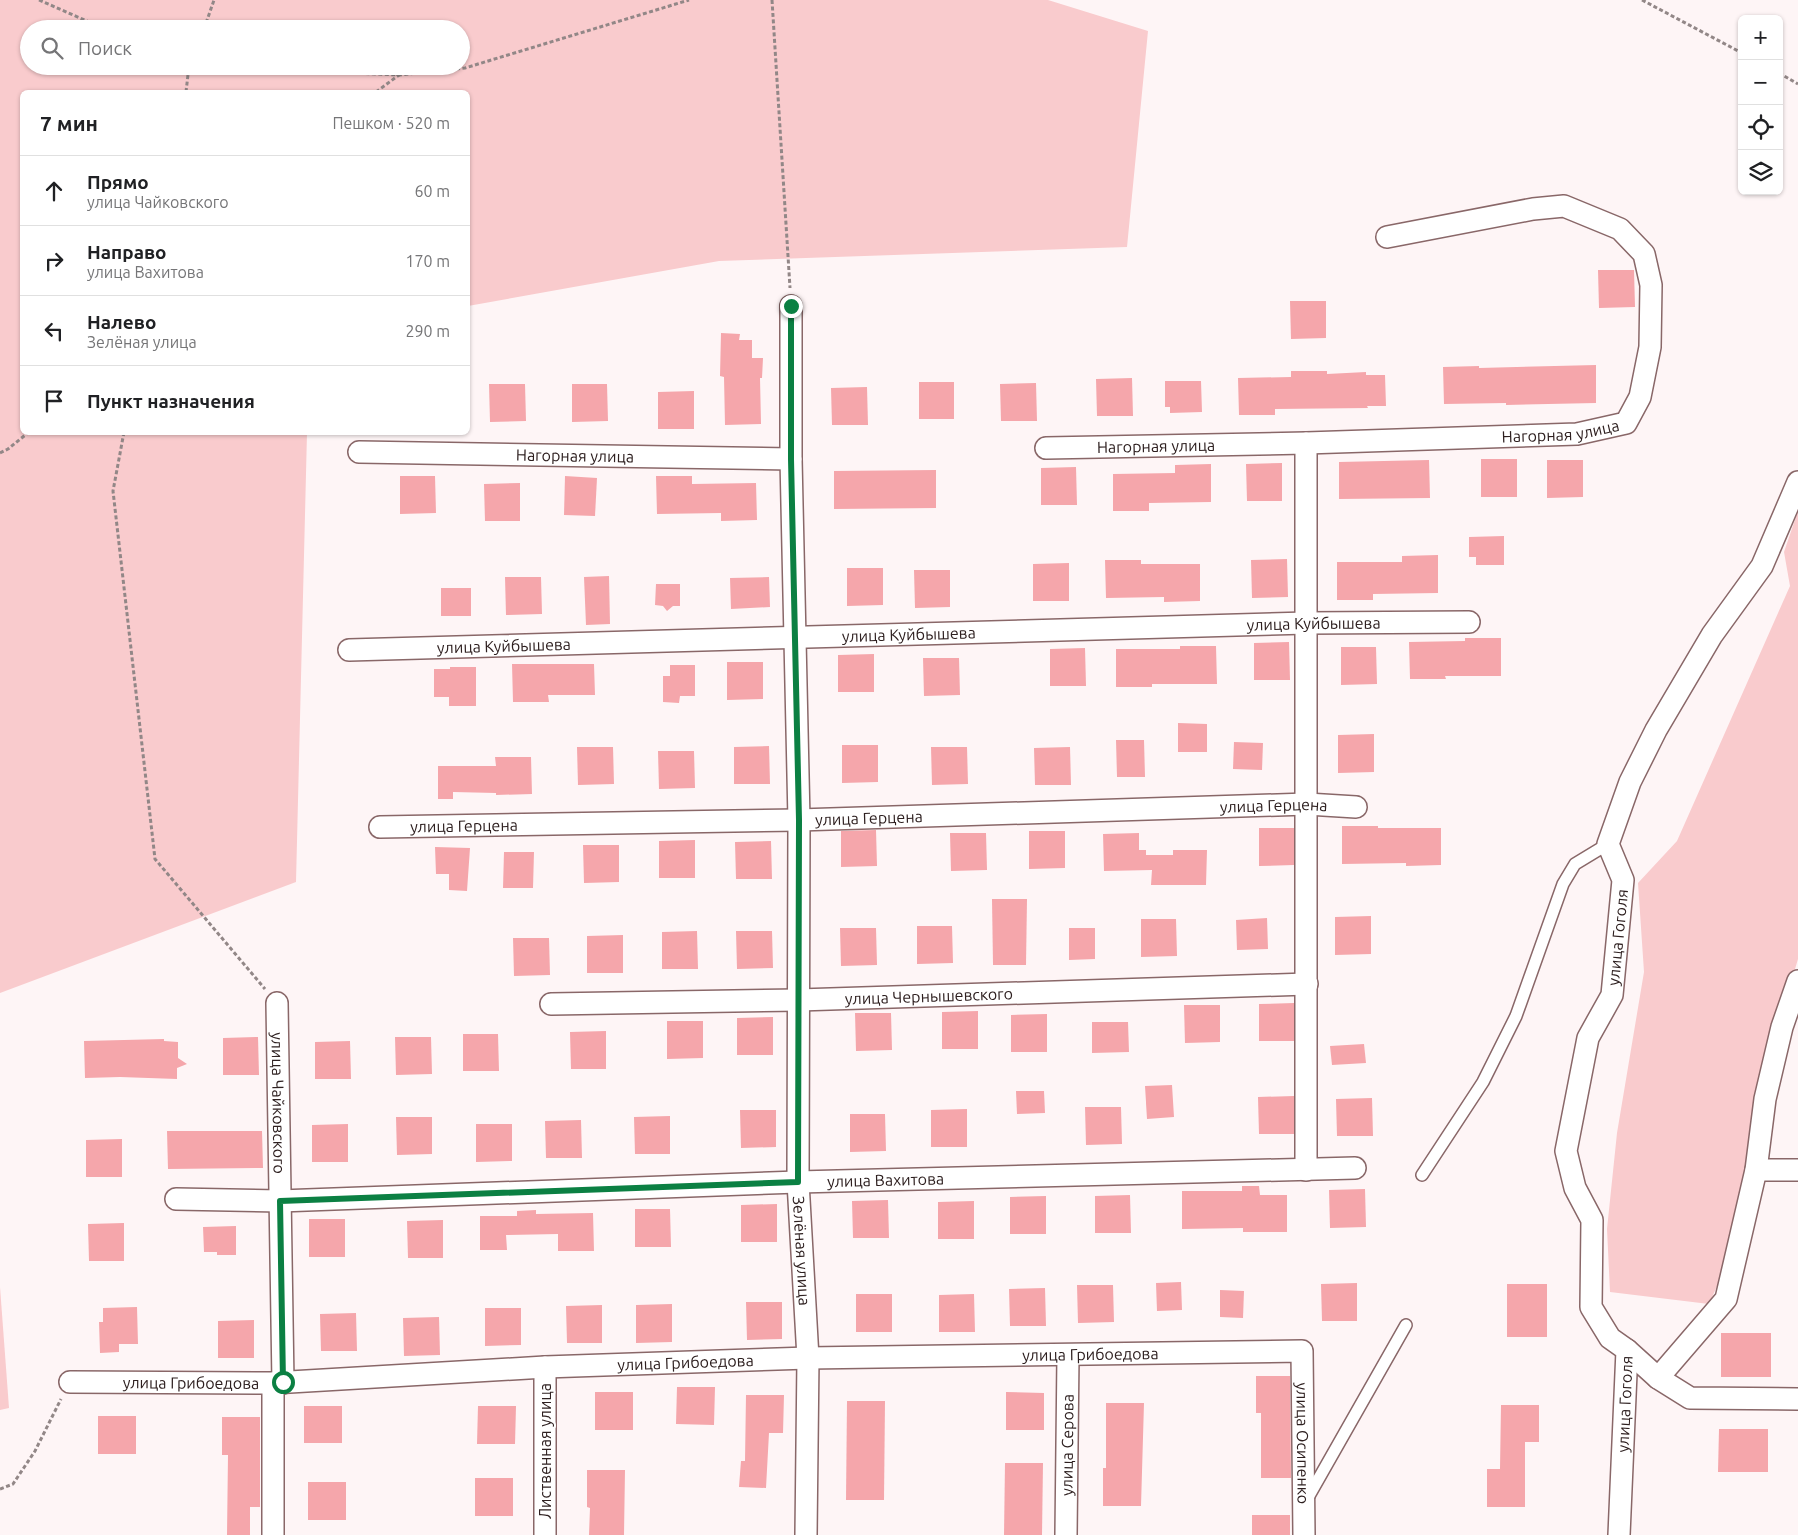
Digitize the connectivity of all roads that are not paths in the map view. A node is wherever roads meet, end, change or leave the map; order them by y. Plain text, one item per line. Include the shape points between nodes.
1 (1387, 237) dead end
2 (791, 306) road end
3 (1306, 444) junction
4 (1046, 448) dead end
5 (359, 452) dead end
6 (791, 459) junction
7 (1798, 482) edge
8 (1469, 622) dead end
9 (1306, 623) junction
10 (795, 637) junction
11 (349, 650) dead end
12 (1307, 804) junction
13 (1356, 808) dead end
14 (799, 820) junction
15 (380, 827) dead end
16 (1608, 844) junction
17 (1798, 981) edge
18 (1306, 984) junction
19 (799, 1000) junction
20 (277, 1003) road end
21 (551, 1004) dead end
22 (1355, 1168) dead end
23 (1306, 1170) junction
24 (1756, 1170) junction
25 (1798, 1170) edge
26 (1422, 1175) dead end
27 (798, 1182) junction
28 (176, 1199) dead end
29 (280, 1201) junction
30 (1406, 1324) dead end
31 (1627, 1350) junction
32 (1302, 1352) joint
33 (1068, 1355) junction
34 (808, 1358) junction
35 (545, 1367) junction
36 (1658, 1378) junction
37 (70, 1382) road end
38 (278, 1383) junction
39 (1798, 1399) edge
40 (1304, 1505) junction
41 (272, 1535) edge
42 (545, 1535) edge
43 (806, 1535) edge
44 (1066, 1535) edge
45 (1304, 1535) edge
46 (1619, 1535) edge

1 - 3 street, Нагорная улица via 1564,206 1620,229 1644,254 1651,285 1650,346 1640,397 1626,423 1577,434
2 - 6 street, Зелёная улица
3 - 4 street, Нагорная улица
3 - 9 street
5 - 6 street, Нагорная улица
6 - 10 street, Зелёная улица
7 - 16 street via 1762,566 1712,635 1656,730 1630,782
8 - 9 street, улица Куйбышева
9 - 10 street, улица Куйбышева
9 - 12 street
10 - 11 street, улица Куйбышева
10 - 14 street, Зелёная улица
12 - 13 street, улица Герцена
12 - 14 street, улица Герцена
12 - 18 street
14 - 15 street, улица Герцена
14 - 19 street, Зелёная улица
16 - 26 lane via 1575,864 1563,884 1516,1016 1484,1082
16 - 31 street, улица Гоголя via 1623,880 1612,995 1588,1038 1566,1151 1575,1188 1592,1220 1591,1307 1610,1338
17 - 24 street via 1782,1028 1765,1099
18 - 19 street, улица Чернышевского
18 - 23 street
19 - 21 street, улица Чернышевского
19 - 27 street, Зелёная улица
20 - 29 street, улица Чайковского
22 - 23 street, улица Вахитова
23 - 27 street, улица Вахитова
24 - 25 street
24 - 36 street via 1726,1299
27 - 29 street, улица Вахитова
27 - 34 street, Зелёная улица
28 - 29 street, улица Вахитова
29 - 38 street, улица Чайковского
30 - 40 lane
31 - 36 street
31 - 46 street, улица Гоголя
32 - 33 street, улица Грибоедова
32 - 40 street, улица Осипенко
33 - 34 street, улица Грибоедова
33 - 44 street, улица Серова
34 - 35 street, улица Грибоедова
34 - 43 street, Зелёная улица
35 - 38 street, улица Грибоедова
35 - 42 street, Лиственная улица
36 - 39 street via 1690,1398
37 - 38 street, улица Грибоедова
38 - 41 street, улица Чайковского
40 - 45 street, улица Осипенко

